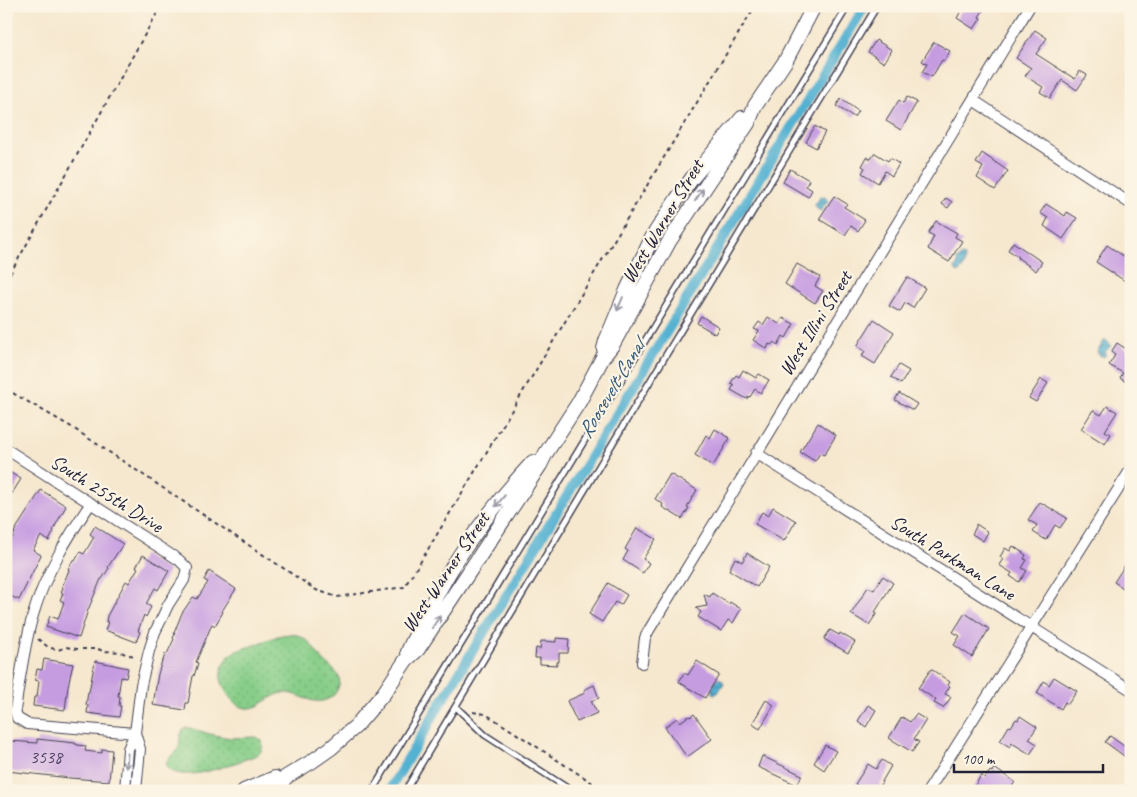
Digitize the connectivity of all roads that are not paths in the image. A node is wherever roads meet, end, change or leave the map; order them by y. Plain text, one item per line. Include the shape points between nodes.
1 (814, 6) edge
2 (848, 6) edge
3 (877, 6) edge
4 (1030, 6) edge
5 (973, 100) junction
6 (1131, 204) edge
7 (6, 449) edge
8 (756, 453) junction
9 (1131, 469) edge
10 (91, 503) junction
11 (1031, 627) junction
12 (642, 663) dead end
13 (1131, 690) edge
14 (456, 708) junction
15 (135, 732) junction
16 (286, 777) junction
17 (125, 791) edge
18 (136, 791) edge
19 (244, 791) edge
20 (267, 791) edge
21 (372, 791) edge
22 (405, 791) edge
23 (572, 791) edge
24 (928, 791) edge

1 - 16 street, West Warner Street via 748,123 674,233 579,402 546,453 517,480 463,550 418,631 406,660 384,693 356,726 331,748
2 - 21 lane
3 - 14 lane
4 - 5 street, West Illini Street
5 - 6 street
5 - 8 street, West Illini Street
7 - 10 street, South 255th Drive
8 - 11 street, South Parkman Lane
8 - 12 street, West Illini Street via 649,630
9 - 11 street
10 - 15 street, South 255th Drive via 187,568 184,580 155,632 141,685
10 - 15 street via 67,539 33,614 15,710 17,718 27,724
11 - 13 street, South Parkman Lane
11 - 24 street
14 - 22 lane
14 - 23 lane via 485,734
15 -> 17 street via 128,749
15 - 18 street via 140,749
16 - 19 street, West Warner Street via 276,777
16 - 20 street, West Warner Street via 280,785

